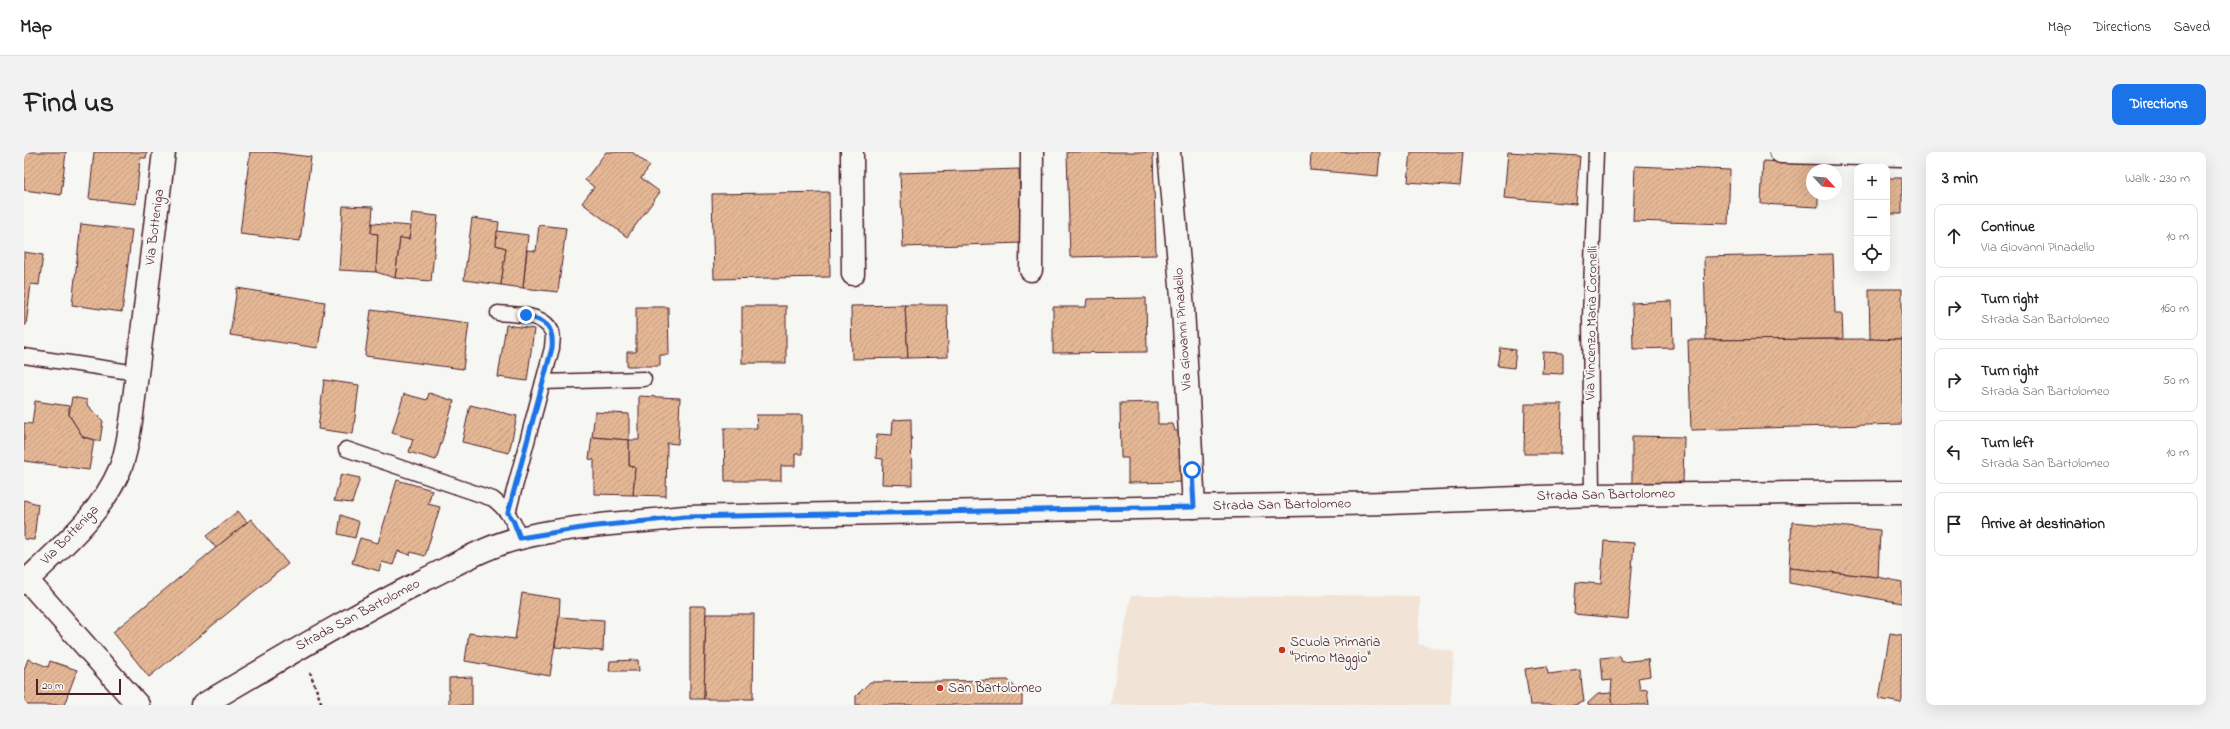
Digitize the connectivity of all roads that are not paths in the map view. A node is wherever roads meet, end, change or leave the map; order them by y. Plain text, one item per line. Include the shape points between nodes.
1 (164, 152) edge
2 (852, 152) edge
3 (1032, 152) edge
4 (1169, 152) edge
5 (1596, 152) edge
6 (1781, 152) edge
7 (1902, 155) edge
8 (1031, 270) dead end
9 (853, 274) dead end
10 (498, 313) dead end
11 (24, 356) edge
12 (137, 372) junction
13 (644, 379) dead end
14 (543, 382) junction
15 (346, 449) dead end
16 (1902, 492) edge
17 (1592, 495) junction
18 (1194, 507) junction
19 (508, 513) junction
20 (520, 538) junction
21 (26, 581) edge
22 (138, 705) edge
23 (203, 705) edge

1 - 12 street, Via Botteniga
2 - 9 street
3 - 8 street
4 - 18 street, Via Giovanni Pinadello via 1183,308
5 - 17 lane, Via Vincenzo Maria Coronelli via 1590,318
6 - 7 street
10 - 14 lane via 526,315 548,325 553,334 552,348
11 - 12 lane
12 - 21 street, Via Botteniga via 126,449 110,491 94,514
13 - 14 lane
14 - 19 lane
15 - 19 lane via 480,494 492,499
16 - 17 street, Strada San Bartolomeo
17 - 18 street, Strada San Bartolomeo
18 - 20 street, Strada San Bartolomeo via 685,517 588,527
19 - 20 lane
20 - 23 street, Strada San Bartolomeo via 491,547 400,592 306,642
21 - 22 street, Via Botteniga

